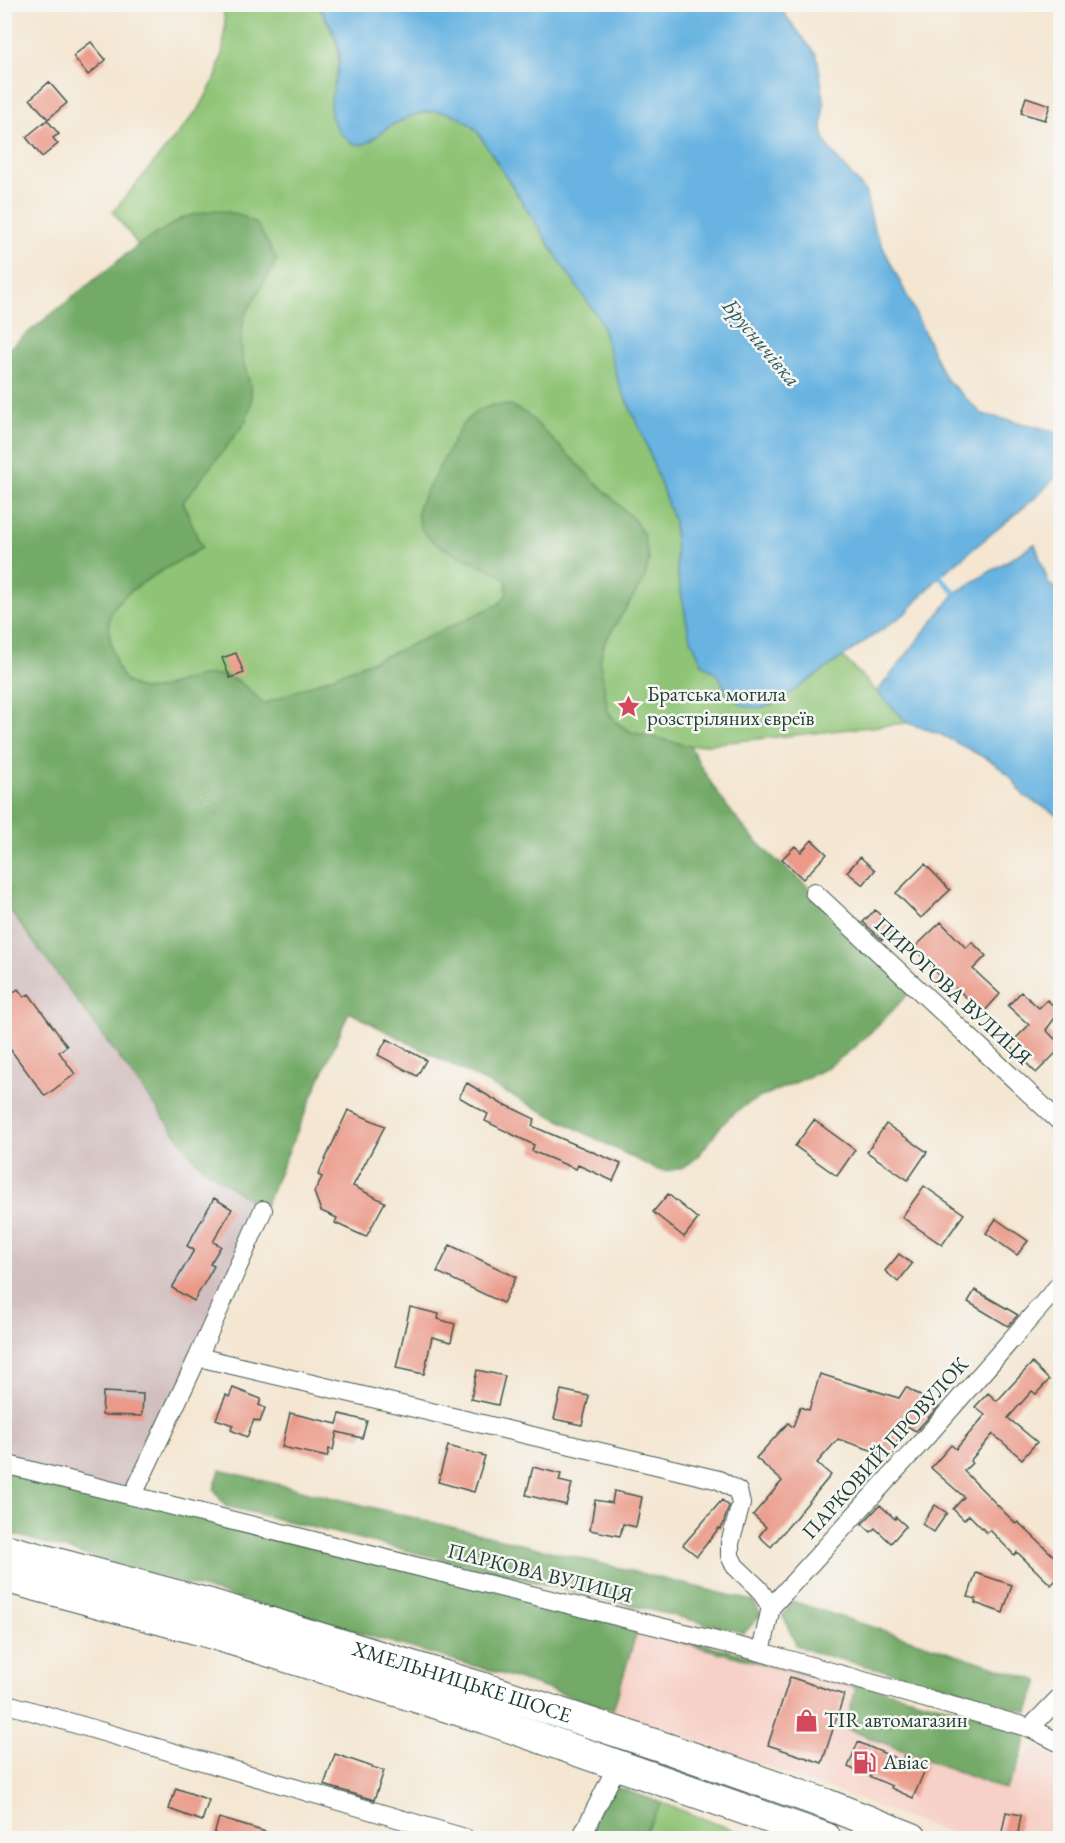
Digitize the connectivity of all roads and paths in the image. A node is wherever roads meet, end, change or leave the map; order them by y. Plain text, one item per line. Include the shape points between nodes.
1 (814, 892) dead end
2 (1060, 1122) edge
3 (263, 1210) dead end
4 (1060, 1284) edge
5 (198, 1357) junction
6 (4, 1464) edge
7 (133, 1495) junction
8 (4, 1549) edge
9 (4, 1577) edge
10 (771, 1608) junction
11 (761, 1652) junction
12 (1060, 1697) edge
13 (4, 1703) edge
14 (1030, 1728) junction
15 (1060, 1743) edge
16 (618, 1764) junction
17 (465, 1839) edge
18 (581, 1839) edge
19 (826, 1839) edge
20 (912, 1839) edge

1 - 2 street, ПИРОГОВА ВУЛИЦЯ
3 - 5 street
4 - 10 street, ПАРКОВИЙ ПРОВУЛОК
5 - 7 street
5 - 10 street via 719,1480 738,1491 741,1504 730,1556
6 - 7 street, ПАРКОВА ВУЛИЦЯ
7 - 11 street, ПАРКОВА ВУЛИЦЯ
8 - 20 highway, ХМЕЛЬНИЦЬКЕ ШОСЕ via 210,1604 483,1687 826,1804
9 - 16 highway, ХМЕЛЬНИЦЬКЕ ШОСЕ via 203,1631
10 - 11 street, ПАРКОВИЙ ПРОВУЛОК
11 - 14 street, ПАРКОВА ВУЛИЦЯ
12 - 14 street
13 - 17 street
14 - 15 street, ПАРКОВА ВУЛИЦЯ
16 - 18 street
16 - 19 highway, ХМЕЛЬНИЦЬКЕ ШОСЕ

